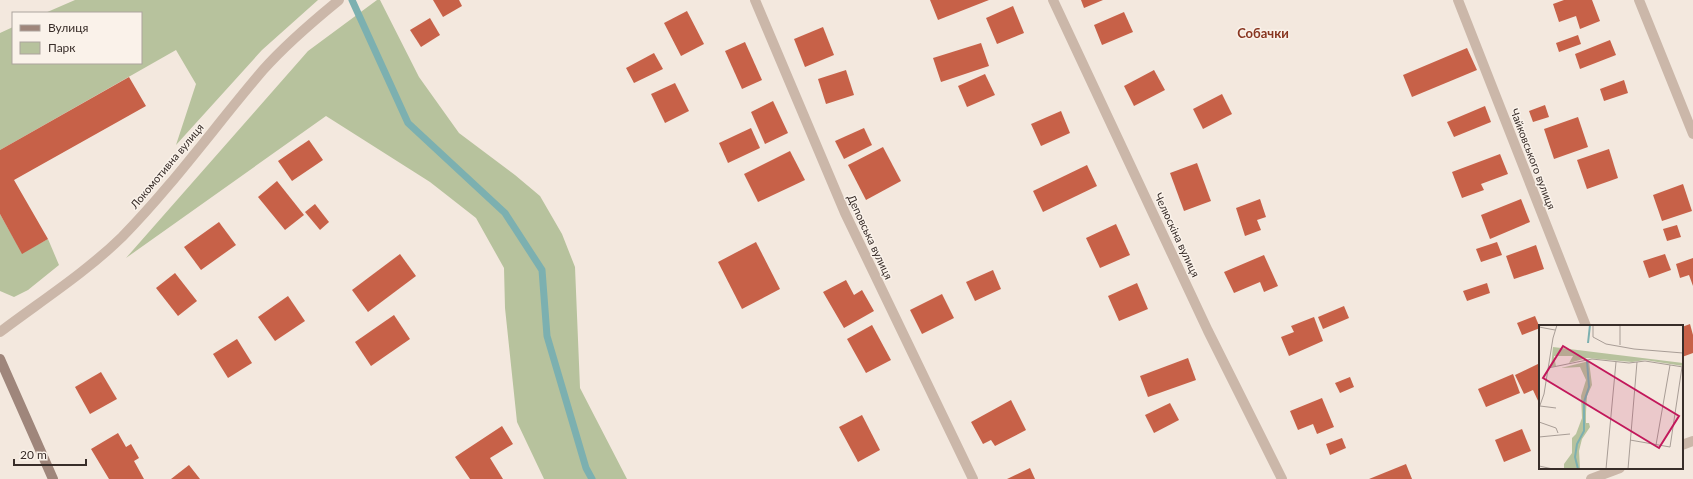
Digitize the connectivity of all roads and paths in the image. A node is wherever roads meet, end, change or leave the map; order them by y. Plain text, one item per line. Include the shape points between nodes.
1 (339, 0) edge
2 (755, 0) edge
3 (1053, 0) edge
4 (1458, 0) edge
5 (1639, 0) edge
6 (1693, 134) edge
7 (1586, 325) edge
8 (0, 332) edge
9 (0, 360) edge
10 (1693, 441) edge
11 (1683, 445) edge
12 (1617, 469) edge
13 (53, 479) edge
14 (973, 479) edge
15 (1282, 479) edge
16 (1591, 479) edge

1 - 8 street, Локомотивна вулиця via 305,28 268,65 122,237 82,271
2 - 14 street, Деповська вулиця via 845,213
3 - 15 street, Челюскіна вулиця via 1208,331
4 - 7 street, Чайковського вулиця
5 - 6 street
9 - 13 street
10 - 11 street
12 - 16 street

